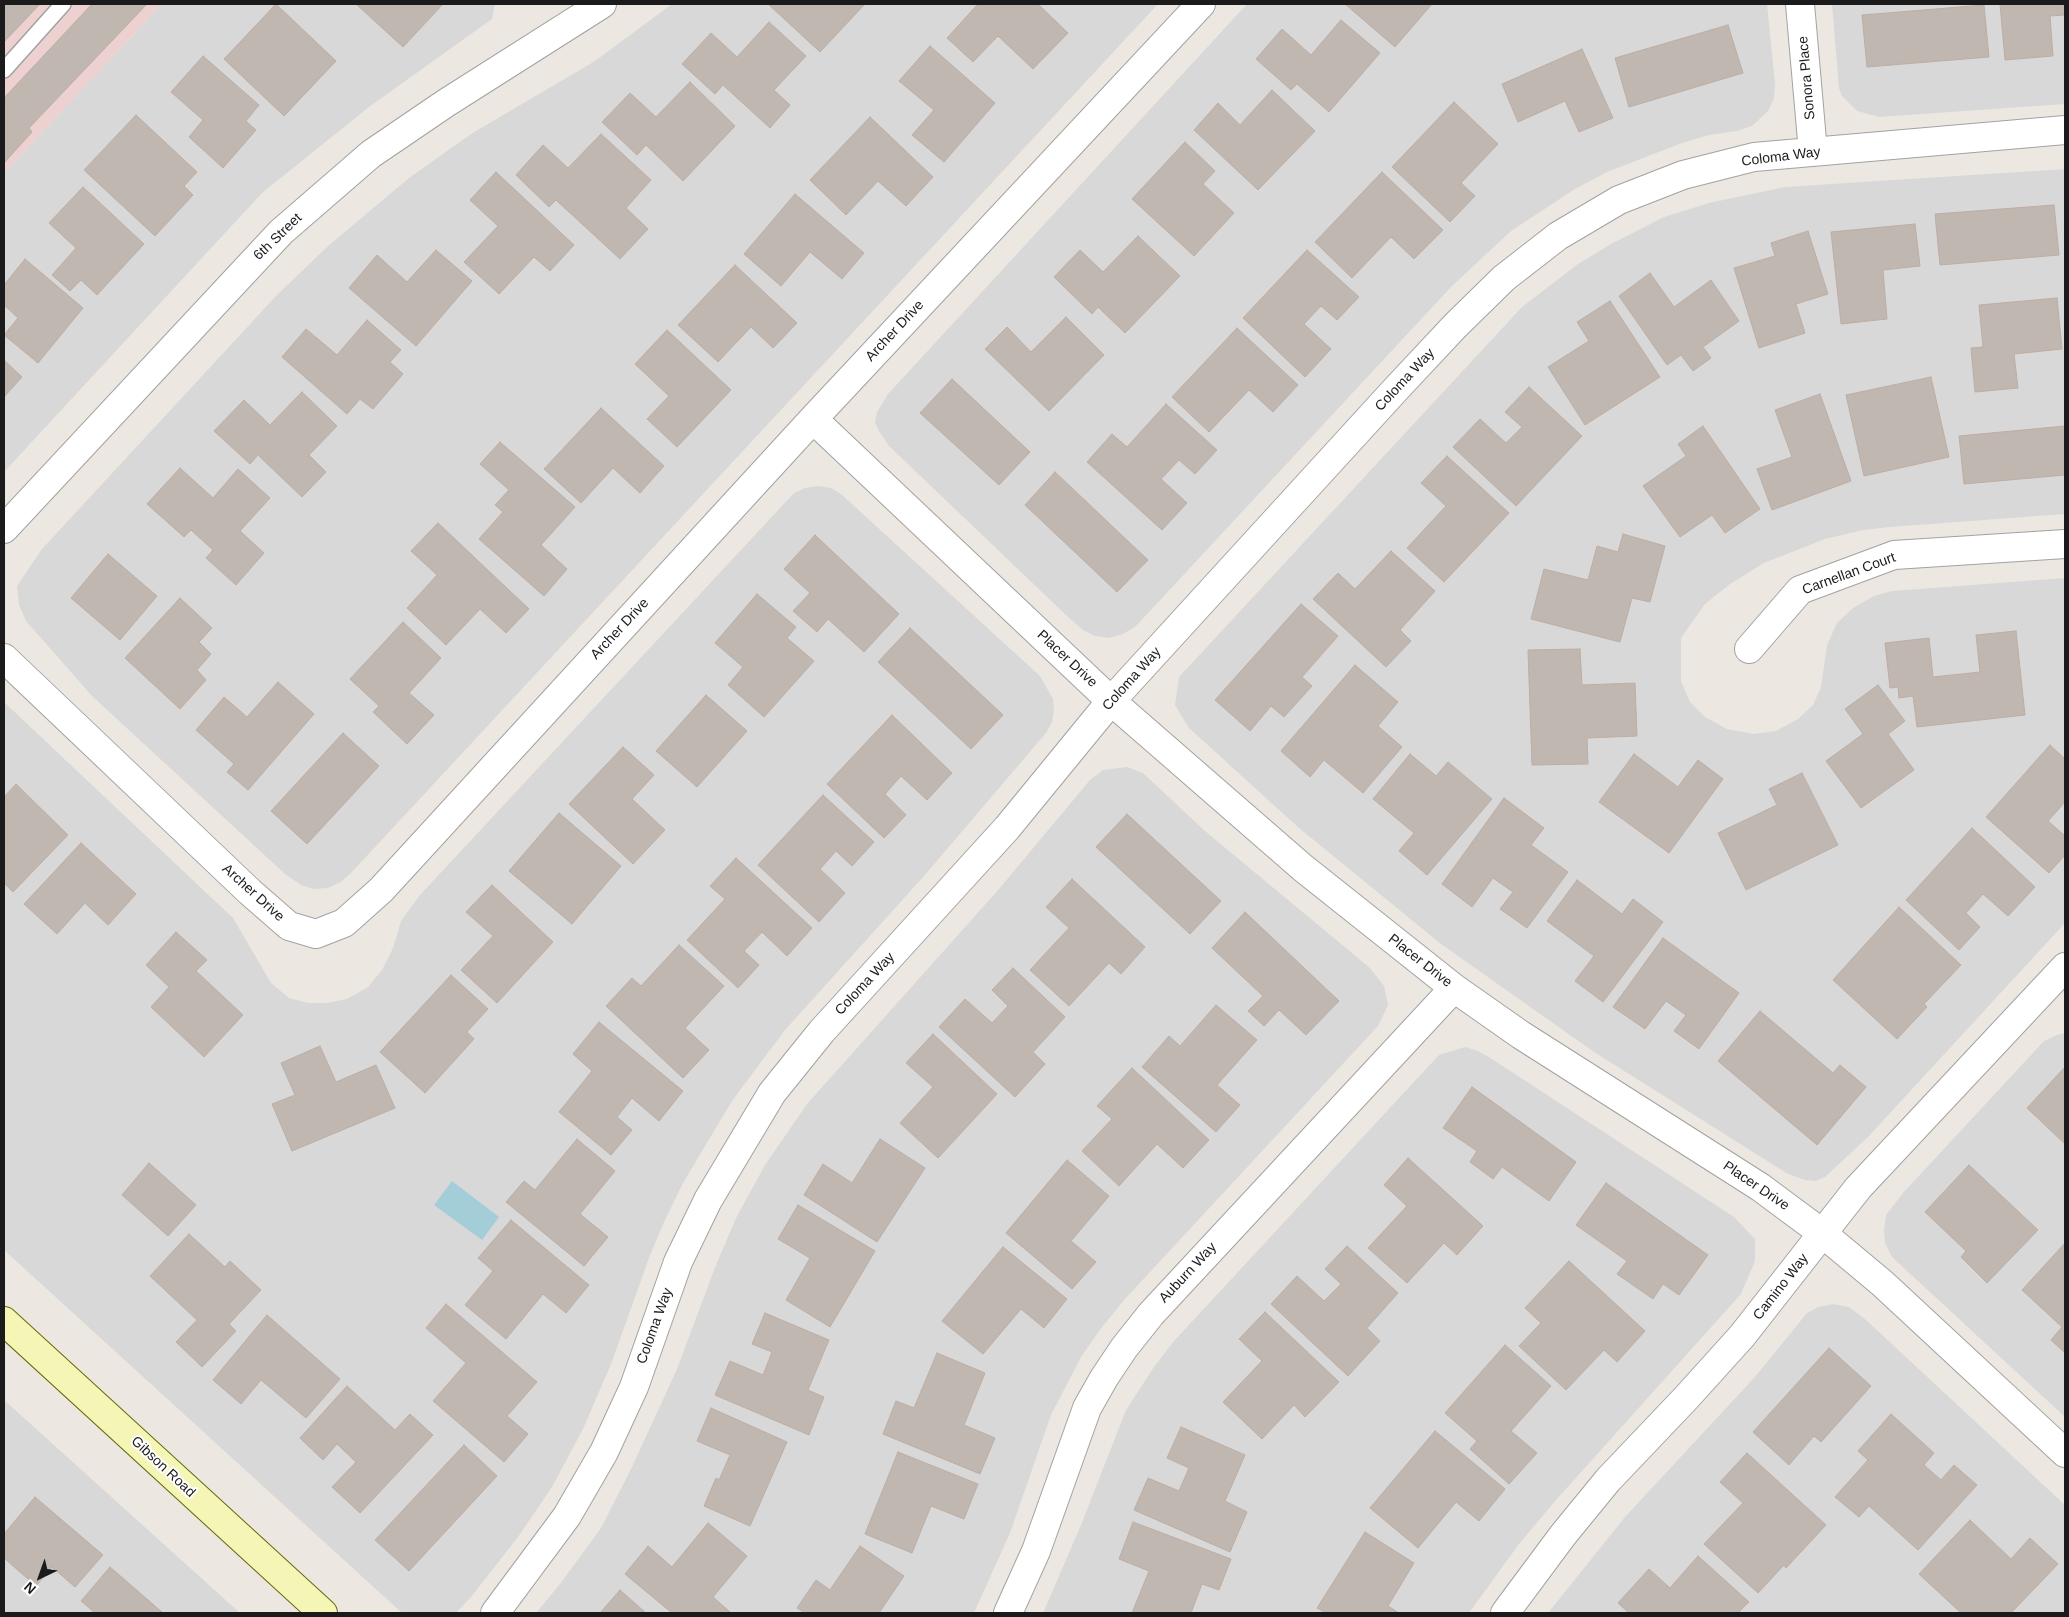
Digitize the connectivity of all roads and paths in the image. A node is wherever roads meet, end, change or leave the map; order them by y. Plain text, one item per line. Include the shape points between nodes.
1 (63, 4) edge
2 (1201, 4) edge
3 (1800, 4) edge
4 (591, 7) edge
5 (4, 70) edge
6 (2065, 130) edge
7 (1813, 152) junction
8 (813, 419) junction
9 (4, 529) edge
10 (2065, 544) edge
11 (1749, 649) dead end
12 (4, 658) edge
13 (1111, 701) junction
14 (2064, 969) edge
15 (1454, 988) junction
16 (1822, 1233) junction
17 (4, 1321) edge
18 (2065, 1454) edge
19 (323, 1613) edge
20 (495, 1613) edge
21 (1008, 1613) edge
22 (1504, 1613) edge

1 - 5 lane
2 - 8 street, Archer Drive
3 - 7 street, Sonora Place
4 - 9 street, 6th Street via 371,154 281,232
6 - 7 street, Coloma Way
7 - 13 street, Coloma Way via 1746,160 1683,175 1620,200 1558,236 1504,278 1396,389
8 - 12 street, Archer Drive via 381,890 344,923 316,934 289,926 250,892
8 - 13 street, Placer Drive
10 - 11 street, Carnellan Court via 1894,555 1800,590
13 - 15 street, Placer Drive via 1304,868
13 - 20 street, Coloma Way via 1007,828 822,1031 772,1093 708,1200 678,1262 634,1387 604,1452 567,1516
14 - 16 street, Camino Way via 1858,1188
15 - 16 street, Placer Drive via 1520,1036 1760,1187
15 - 21 street, Auburn Way via 1150,1314 1124,1348 1088,1408 1036,1551
16 - 18 street, Placer Drive via 1882,1283
16 - 22 street, Camino Way via 1742,1336 1608,1480
17 - 19 main road, Gibson Road

